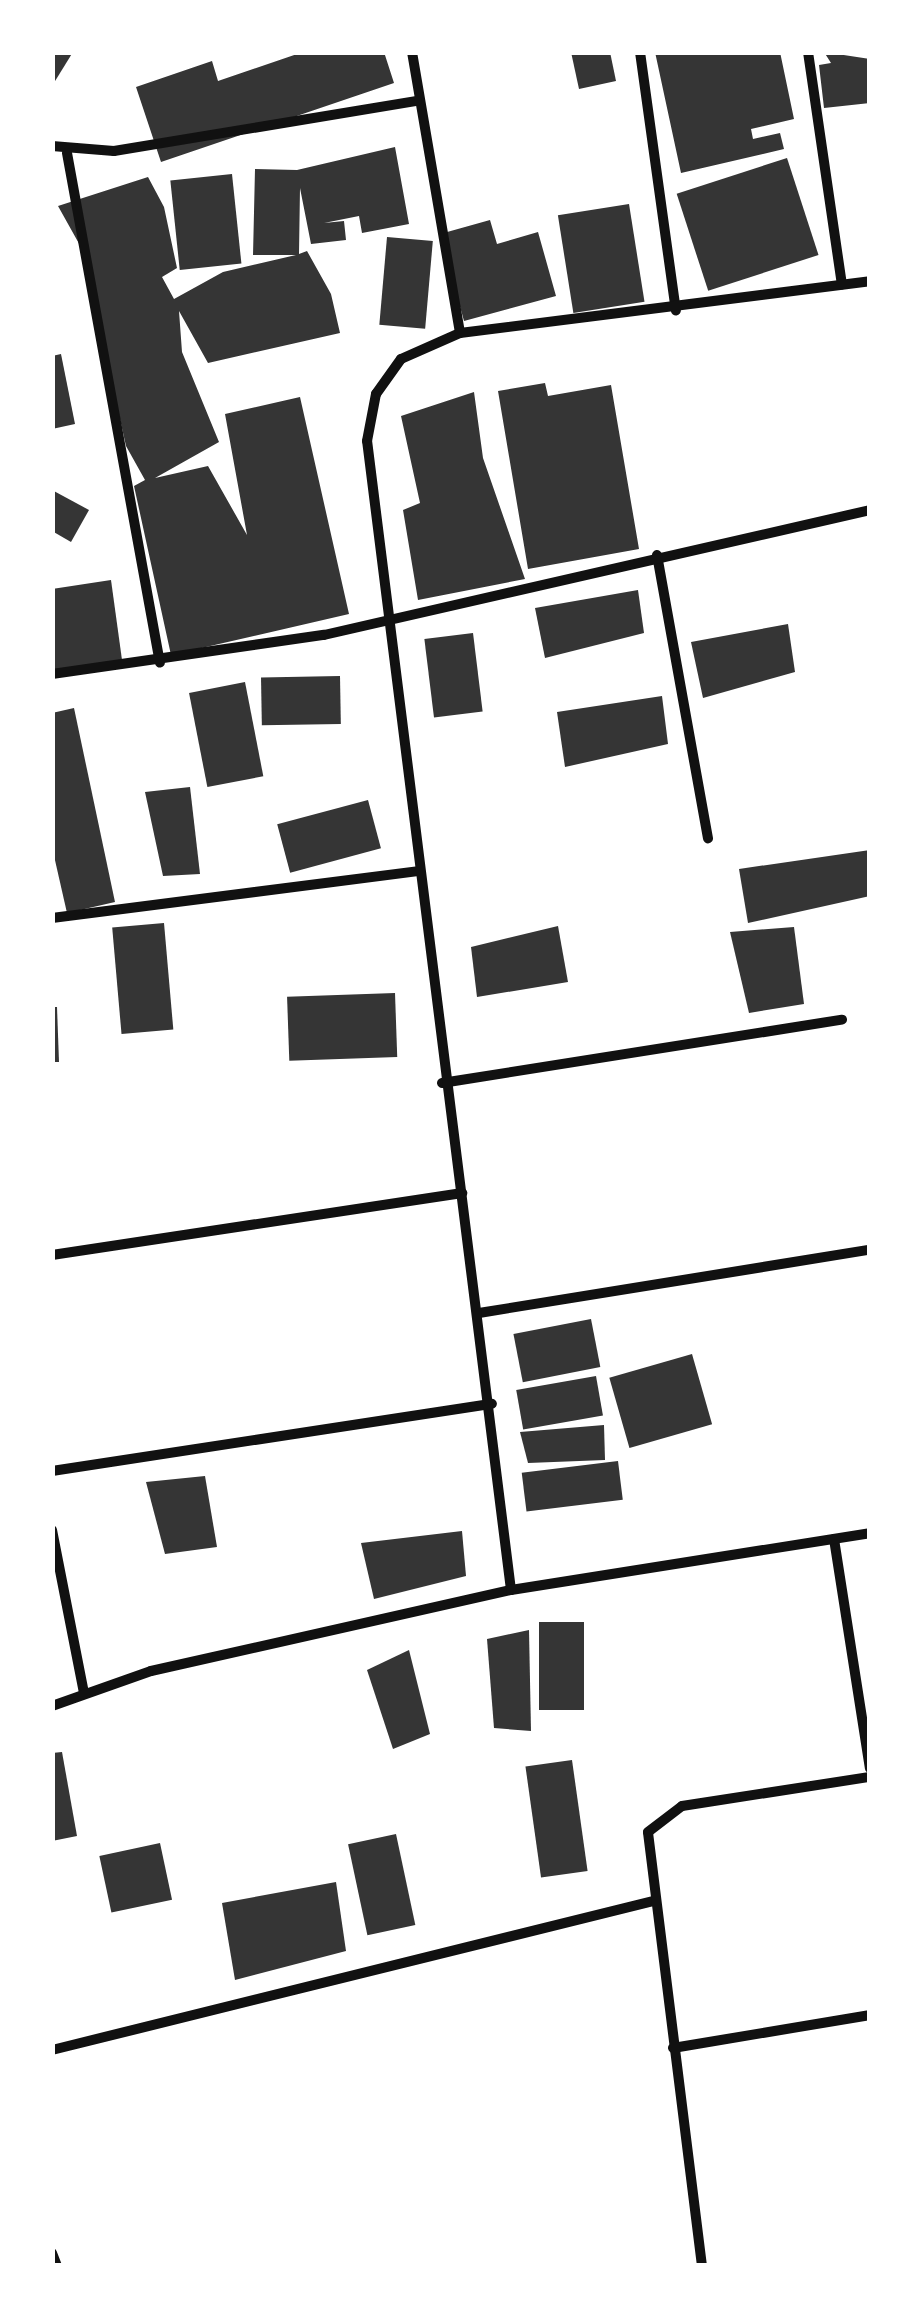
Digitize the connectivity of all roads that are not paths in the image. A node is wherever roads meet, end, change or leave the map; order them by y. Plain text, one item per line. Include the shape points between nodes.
1 (412, 52) edge
2 (640, 52) edge
3 (808, 52) edge
4 (417, 101) junction
5 (52, 146) edge
6 (66, 153) junction
7 (869, 283) edge
8 (842, 285) junction
9 (676, 311) junction
10 (460, 332) junction
11 (870, 510) edge
12 (657, 555) junction
13 (392, 612) junction
14 (160, 663) junction
15 (52, 674) edge
16 (708, 838) dead end
17 (418, 870) junction
18 (52, 918) edge
19 (842, 1020) dead end
20 (442, 1083) junction
21 (462, 1193) junction
22 (870, 1250) edge
23 (52, 1254) edge
24 (479, 1314) junction
25 (492, 1404) junction
26 (52, 1471) edge
27 (52, 1530) edge
28 (870, 1533) edge
29 (834, 1539) junction
30 (511, 1590) junction
31 (84, 1692) junction
32 (52, 1706) edge
33 (870, 1768) edge
34 (870, 1778) edge
35 (654, 1901) junction
36 (870, 2015) edge
37 (673, 2048) junction
38 (52, 2050) edge
39 (52, 2253) edge
40 (57, 2266) edge
41 (702, 2266) edge

1 - 4 street
2 - 9 street
3 - 8 street
4 - 6 street
4 - 10 street
5 - 6 street
6 - 14 street
7 - 8 street
8 - 9 street
9 - 10 street
10 - 13 street via 401,359 376,394 367,440
11 - 12 street
12 - 13 street
12 - 16 street
13 - 14 street via 324,635
13 - 17 street
14 - 15 street
17 - 18 street
17 - 20 street
19 - 20 street
20 - 21 street
21 - 23 street
21 - 24 street
22 - 24 street
24 - 25 street
25 - 26 street
25 - 30 street
27 - 31 street
28 - 29 street
29 - 30 street
29 - 33 street
30 - 31 street
31 - 32 street
34 - 35 street via 660,1814 648,1832
35 - 37 street
35 - 38 street
36 - 37 street
37 - 41 street
39 - 40 street

